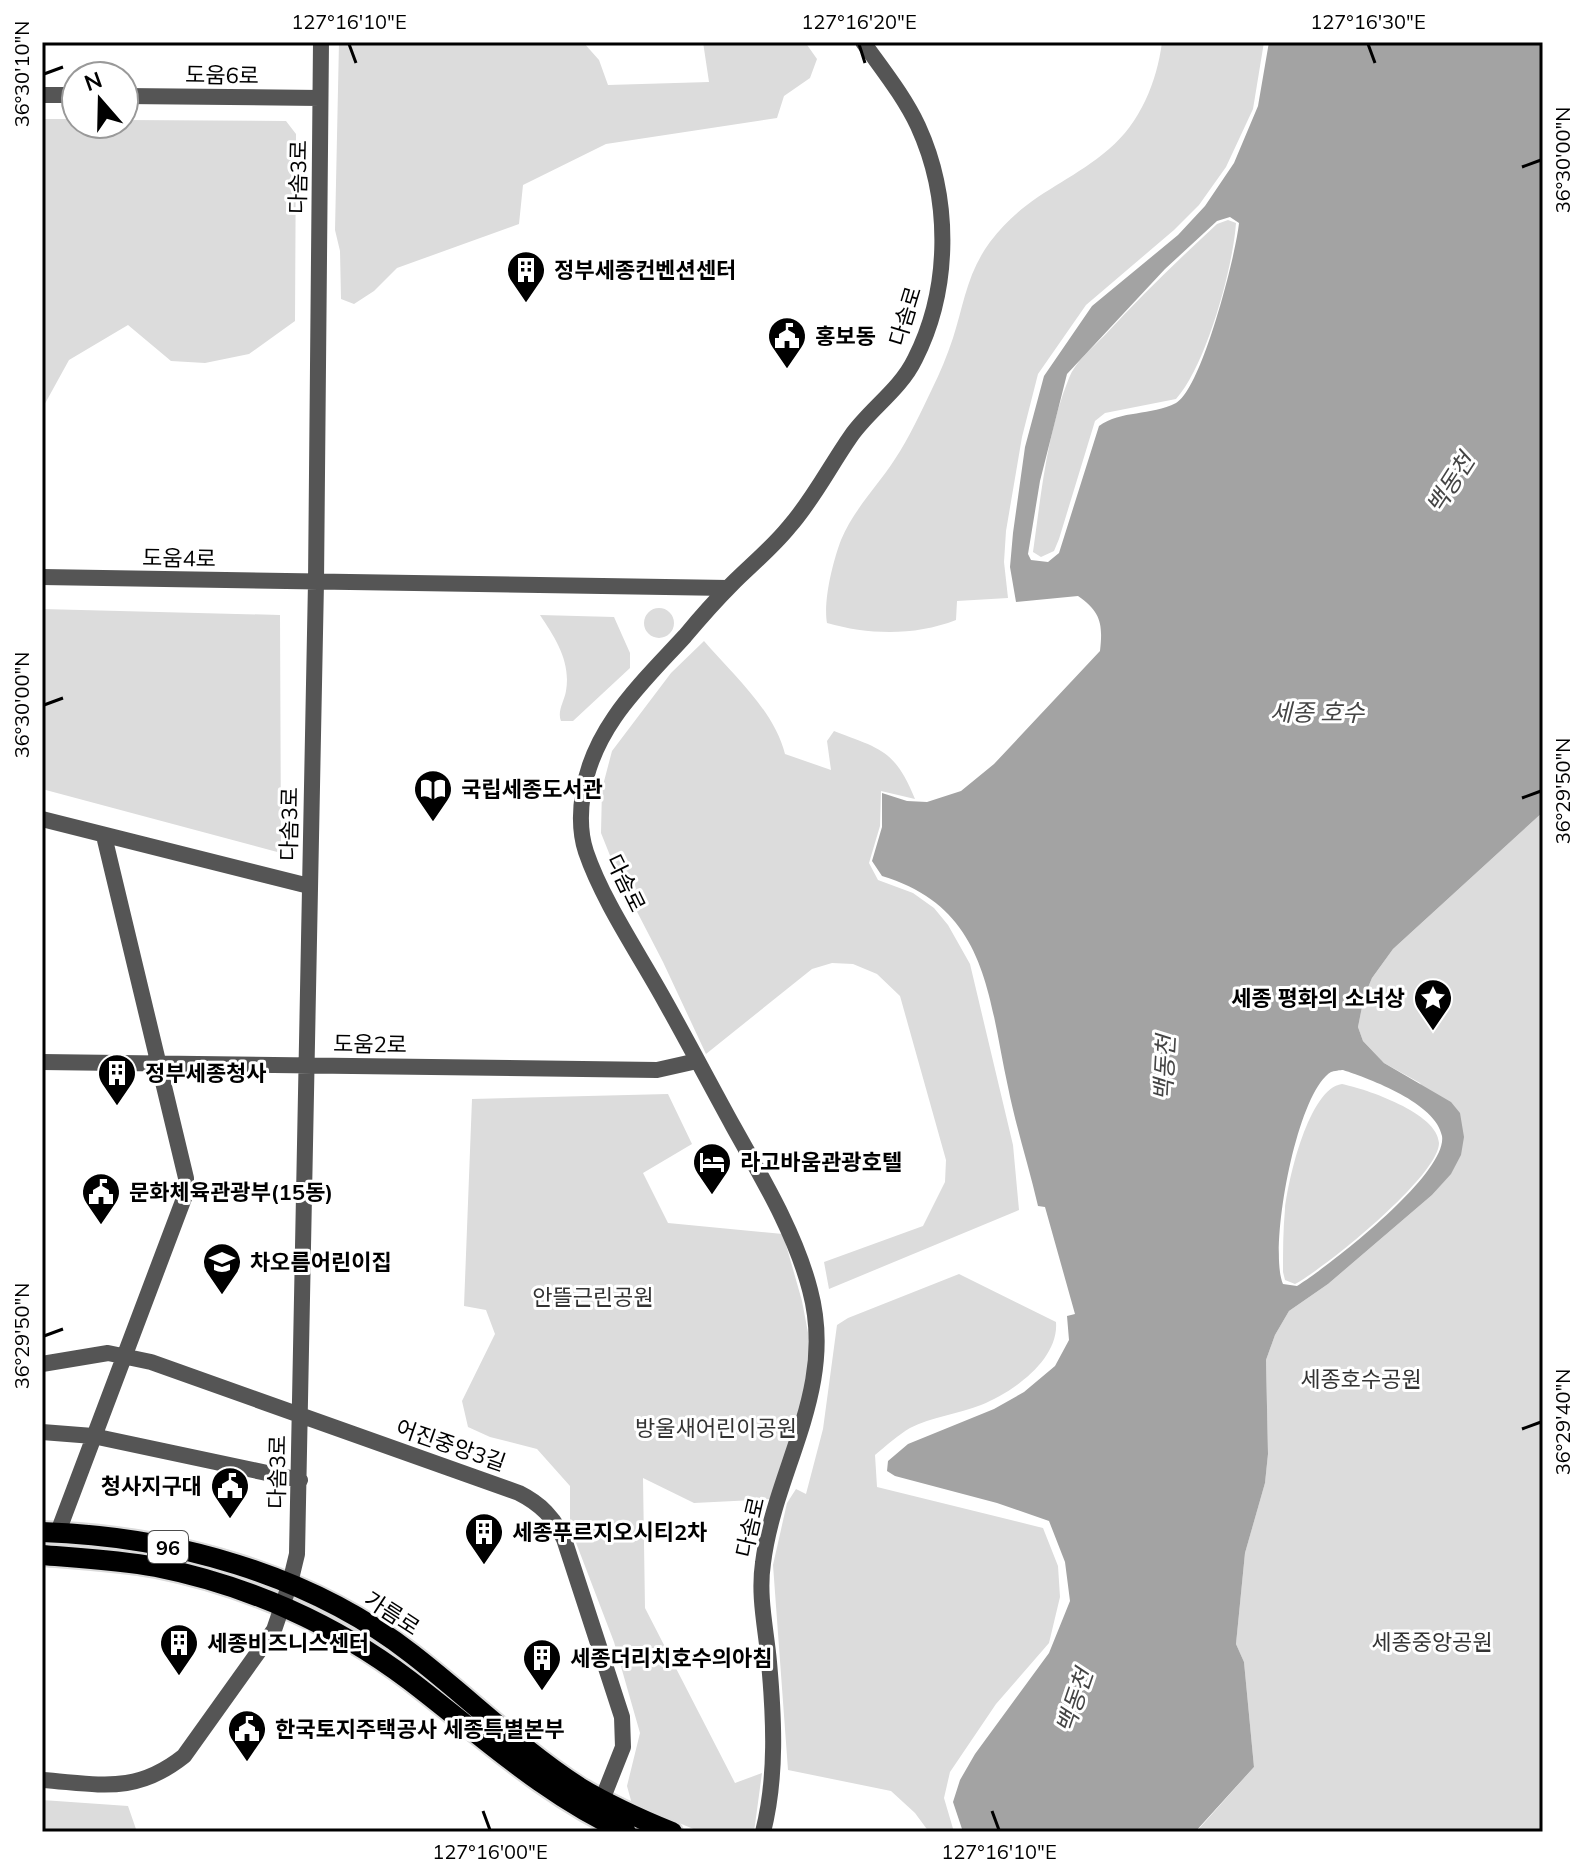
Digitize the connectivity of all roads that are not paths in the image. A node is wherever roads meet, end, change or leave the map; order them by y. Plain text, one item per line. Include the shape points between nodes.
1 (321, 42) edge
2 (863, 42) edge
3 (140, 96) edge
4 (320, 98) junction
5 (42, 577) edge
6 (316, 582) junction
7 (728, 588) junction
8 (42, 819) edge
9 (104, 836) junction
10 (309, 886) junction
11 (697, 1061) junction
12 (42, 1062) edge
13 (157, 1064) junction
14 (306, 1065) junction
15 (124, 1356) junction
16 (42, 1364) edge
17 (300, 1415) junction
18 (42, 1432) edge
19 (93, 1436) junction
20 (300, 1480) junction
21 (50, 1532) edge
22 (42, 1556) edge
23 (290, 1583) junction
24 (282, 1605) junction
25 (42, 1780) edge
26 (602, 1800) junction
27 (626, 1832) edge
28 (672, 1832) edge
29 (763, 1832) edge

1 - 4 street, 다솜3로
2 - 7 street, 다솜로 via 919,128 934,174 943,264 928,327 914,363 853,432 790,526
3 - 4 street, 도움6로
4 - 6 street, 다솜3로
5 - 6 street, 도움4로
6 - 7 street, 도움4로
6 - 10 street, 다솜3로
7 - 11 street, 다솜로 via 605,728 584,784 580,813 591,863
8 - 9 street
9 - 10 street
9 - 13 street
10 - 14 street, 다솜3로
11 - 14 street, 도움2로 via 657,1070
11 - 29 street, 다솜로 via 796,1247 811,1294 817,1339 816,1375 803,1431 763,1563 761,1604 773,1723 769,1811
12 - 13 street, 도움2로
13 - 14 street, 도움2로
13 - 15 street via 186,1193
14 - 17 street, 다솜3로
15 - 16 street, 어진중앙3길 via 95,1354
15 - 17 street, 어진중앙3길
15 - 19 street
17 - 20 street, 다솜3로
17 - 26 street, 어진중앙3길 via 519,1493 534,1500 557,1524 622,1717 623,1747
18 - 19 street
19 - 20 street
19 - 21 street
20 - 23 street, 다솜3로 via 297,1554
21 - 23 main road, 가름로 / 96 via 159,1545
22 - 24 main road, 가름로 / 96 via 157,1567
23 - 24 street, 다솜3로
23 - 26 main road, 가름로 / 96 via 412,1654 533,1754
24 - 25 street, 다솜3로 via 274,1630 229,1694 184,1756 165,1771 117,1785
24 - 27 main road, 가름로 / 96 via 368,1652 523,1771
26 - 28 main road, 가름로 / 96

